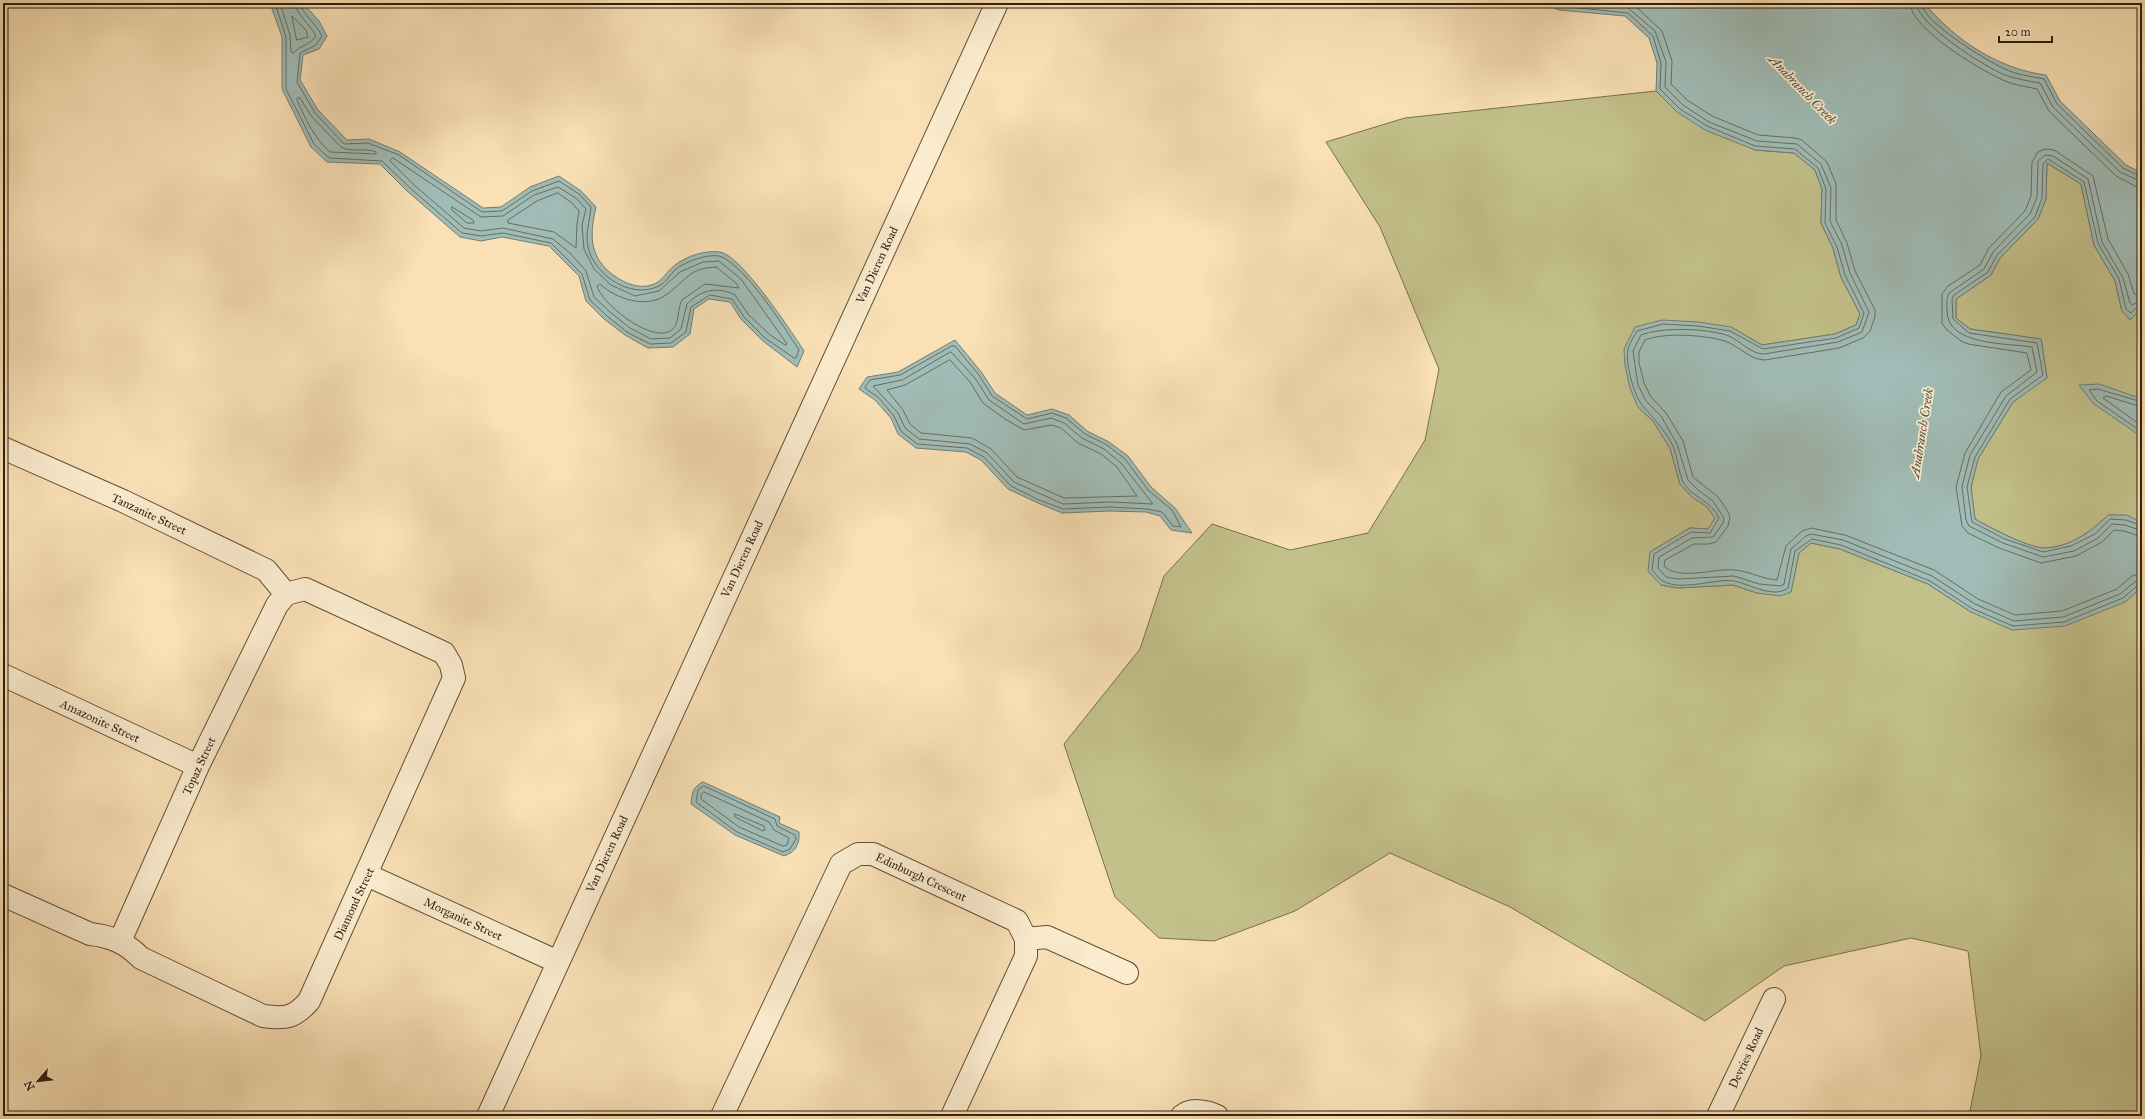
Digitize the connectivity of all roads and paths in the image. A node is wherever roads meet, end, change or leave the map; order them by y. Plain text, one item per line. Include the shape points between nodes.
1 (997, 3) edge
2 (3, 448) edge
3 (286, 594) junction
4 (3, 675) edge
5 (198, 766) junction
6 (368, 875) junction
7 (3, 895) edge
8 (1026, 939) junction
9 (120, 941) junction
10 (558, 962) junction
11 (1127, 974) dead end
12 (1774, 999) dead end
13 (488, 1116) edge
14 (722, 1116) edge
15 (952, 1116) edge
16 (1182, 1116) edge
17 (1217, 1116) edge
18 (1718, 1116) edge

1 - 10 street, Van Dieren Road
2 - 3 street, Tanzanite Street via 124,501 266,570
3 - 5 street, Topaz Street via 277,605
3 - 6 street, Diamond Street via 305,589 444,654 451,665 454,678
4 - 5 street, Amazonite Street
5 - 9 street, Topaz Street
6 - 9 street, Diamond Street via 309,1000 298,1013 280,1018 263,1016 141,958
6 - 10 street, Morganite Street
7 - 9 street, Diamond Street via 90,934 105,935
8 - 11 street via 1047,937
8 - 14 street, Edinburgh Crescent via 1017,921 873,854 858,854 846,860 841,864
8 - 15 street via 1026,956
10 - 13 street, Van Dieren Road
12 - 18 street, Devries Road
16 - 17 street via 1185,1113 1206,1111

